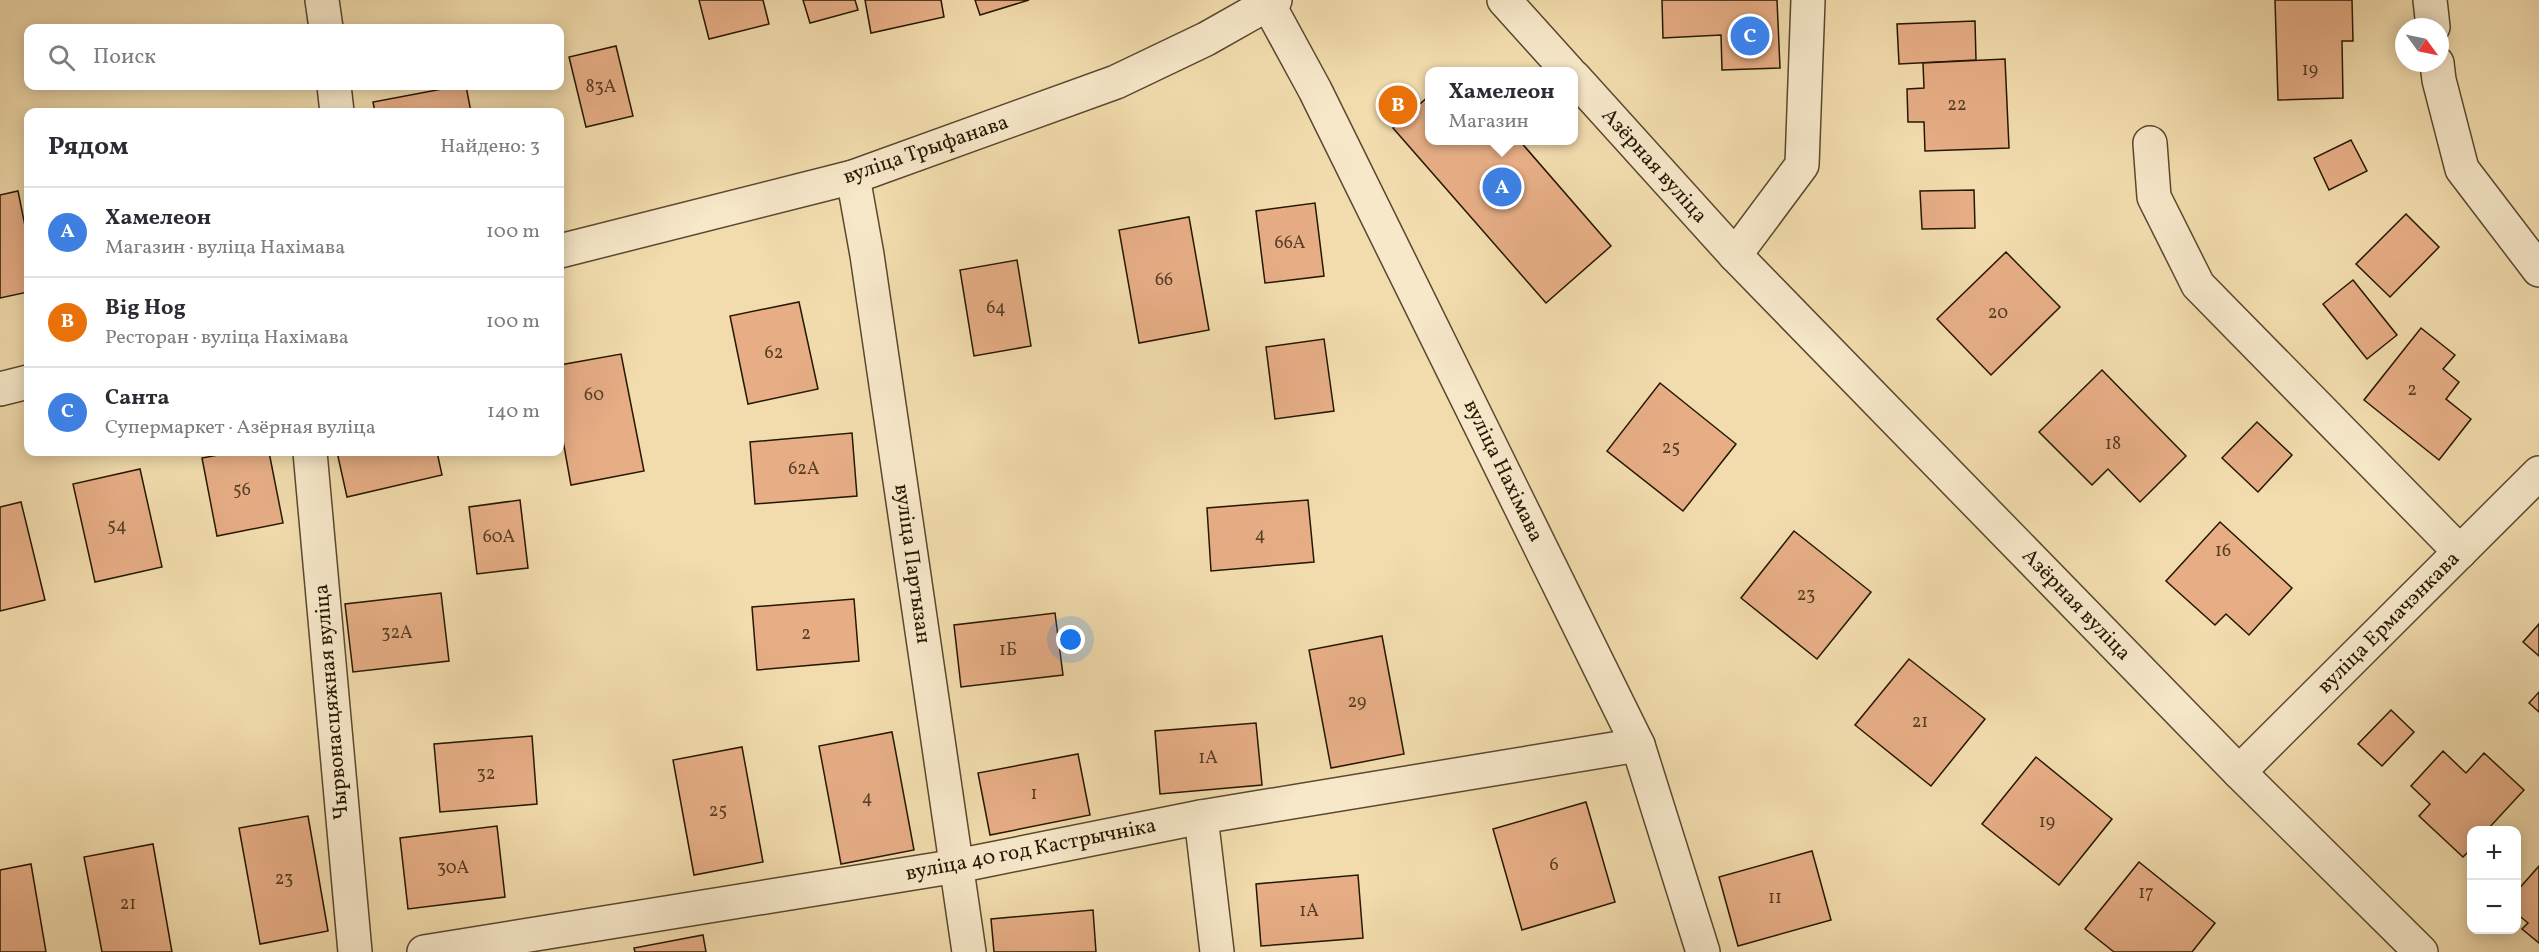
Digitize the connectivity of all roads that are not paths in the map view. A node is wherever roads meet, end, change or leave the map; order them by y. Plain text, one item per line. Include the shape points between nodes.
1 (322, 0) edge
2 (1504, 0) edge
3 (1808, 0) edge
4 (2430, 0) edge
5 (1270, 2) edge
6 (2432, 18) edge
7 (325, 24) edge
8 (1564, 67) edge
9 (2438, 72) edge
10 (1578, 81) edge
11 (335, 90) edge
12 (337, 108) edge
13 (2150, 143) dead end
14 (853, 177) junction
15 (564, 249) edge
16 (1735, 255) junction
17 (2539, 270) edge
18 (24, 383) edge
19 (0, 389) edge
20 (310, 456) edge
21 (2539, 473) edge
22 (2460, 552) junction
23 (1638, 745) junction
24 (2239, 772) junction
25 (1201, 817) junction
26 (957, 866) junction
27 (355, 952) edge
28 (424, 952) edge
29 (969, 952) edge
30 (1217, 952) edge
31 (1703, 952) edge
32 (2421, 952) edge

1 - 7 street
2 - 8 street
3 - 16 street via 1802,165
4 - 6 street
5 - 14 street, вуліца Трыфанава via 1116,82
5 - 23 street, вуліца Нахімава
9 - 17 street via 2462,169
10 - 16 street, Азёрная вуліца
11 - 12 street
13 - 22 street via 2154,196 2198,285
14 - 15 street, вуліца Трыфанава
14 - 26 street, вуліца Партызан
16 - 24 street, Азёрная вуліца
18 - 19 street
20 - 27 street, Чырвонасцяжная вуліца
21 - 22 street, вуліца Ермачэнкава
22 - 24 street, вуліца Ермачэнкава
23 - 25 street, вуліца 40 год Кастрычніка
23 - 31 street, вуліца Нахімава
24 - 32 street, Азёрная вуліца
25 - 26 street, вуліца 40 год Кастрычніка
25 - 30 street
26 - 28 street, вуліца 40 год Кастрычніка
26 - 29 street, вуліца Партызан

